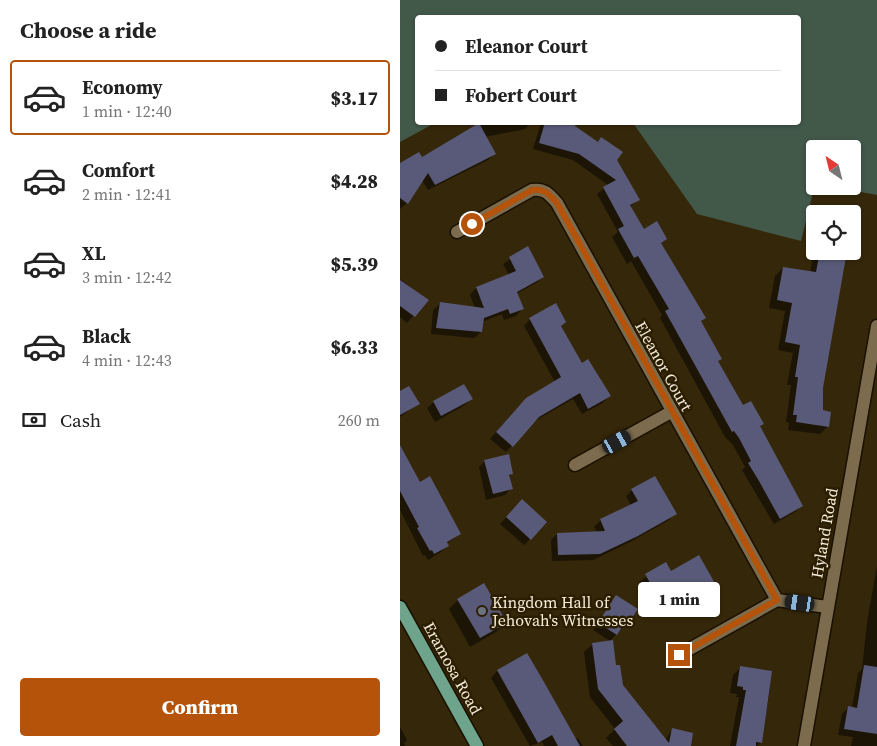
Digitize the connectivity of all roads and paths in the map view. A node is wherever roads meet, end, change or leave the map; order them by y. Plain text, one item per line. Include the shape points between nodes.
1 (458, 232) dead end
2 (877, 326) edge
3 (671, 412) junction
4 (575, 465) dead end
5 (777, 600) junction
6 (400, 607) edge
7 (827, 607) junction
8 (679, 655) dead end
9 (477, 746) edge
10 (804, 746) edge

1 - 3 street, Eleanor Court via 532,190 548,193 557,203
2 - 7 street, Hyland Road
3 - 4 street
3 - 5 street, Eleanor Court
5 - 7 street
5 - 8 street
6 - 9 main road, Eramosa Road
7 - 10 street, Hyland Road

